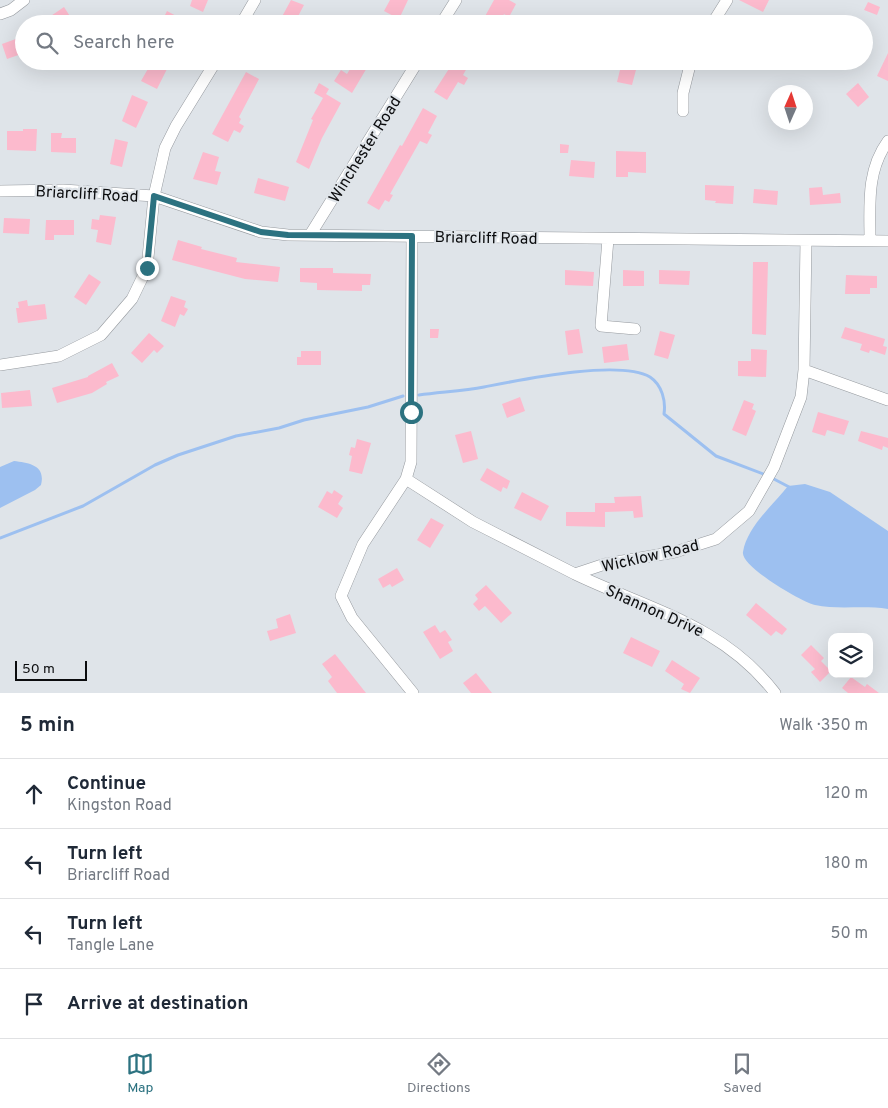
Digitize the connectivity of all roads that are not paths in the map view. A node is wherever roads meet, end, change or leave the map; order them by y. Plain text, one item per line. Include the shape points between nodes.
1 (24, 0) edge
2 (255, 0) edge
3 (456, 0) edge
4 (727, 0) edge
5 (0, 14) edge
6 (246, 15) edge
7 (447, 15) edge
8 (718, 15) edge
9 (210, 70) edge
10 (412, 70) edge
11 (689, 70) edge
12 (683, 111) dead end
13 (888, 141) edge
14 (0, 191) edge
15 (154, 196) junction
16 (310, 236) junction
17 (412, 236) junction
18 (608, 239) junction
19 (806, 241) junction
20 (870, 241) junction
21 (888, 242) edge
22 (635, 329) dead end
23 (0, 365) edge
24 (804, 370) junction
25 (888, 400) edge
26 (406, 479) junction
27 (575, 574) junction
28 (412, 693) edge
29 (774, 693) edge

1 - 5 street
2 - 6 street
3 - 7 street
4 - 8 street
9 - 15 street via 165,148
10 - 16 street, Winchester Road
11 - 12 street
13 - 20 street via 878,156 870,184
14 - 15 street, Briarcliff Road via 63,190
15 - 16 street, Briarcliff Road via 261,232
15 - 23 street via 147,268 132,299 101,335 59,356
16 - 17 street, Briarcliff Road
17 - 18 street, Briarcliff Road
17 - 26 street via 411,462
18 - 19 street, Briarcliff Road
18 - 22 street via 601,326
19 - 20 street, Briarcliff Road
19 - 24 street, Wicklow Road
20 - 21 street, Briarcliff Road
24 - 25 street
24 - 27 street, Wicklow Road via 801,397 774,467 749,511 716,539 675,552 605,564
26 - 27 street via 473,522
26 - 28 street via 363,544 341,596 352,618
27 - 29 street, Shannon Drive via 698,627 736,652

